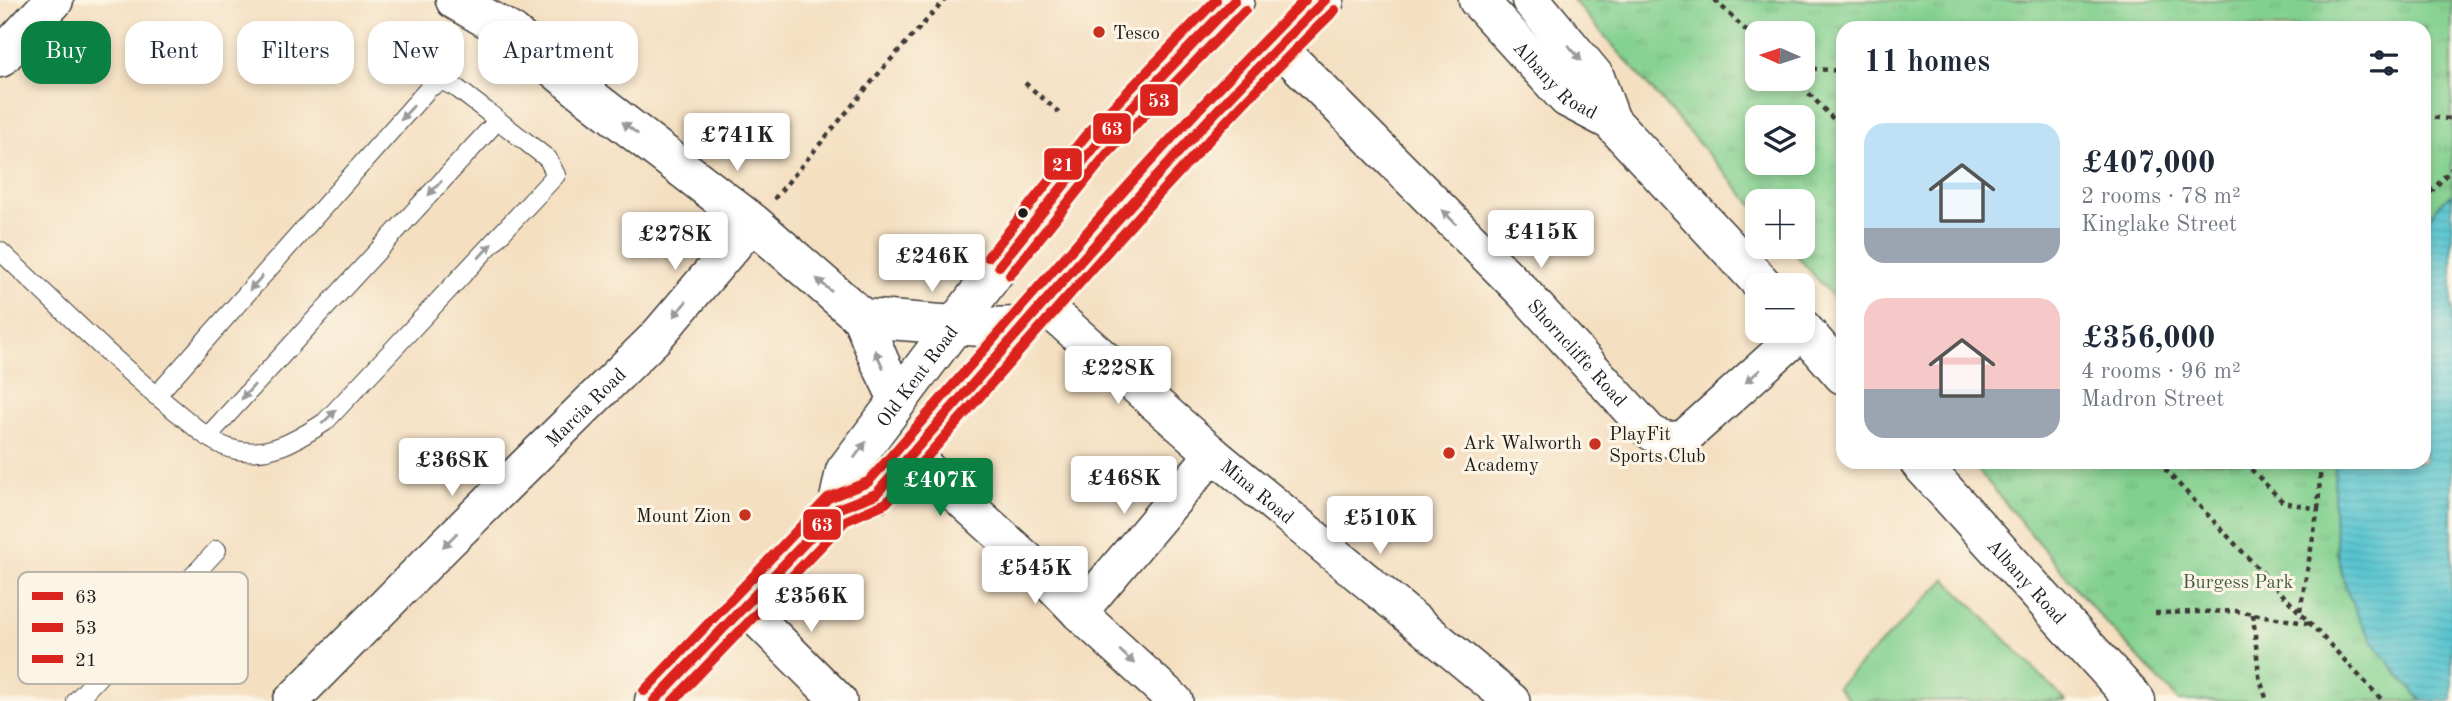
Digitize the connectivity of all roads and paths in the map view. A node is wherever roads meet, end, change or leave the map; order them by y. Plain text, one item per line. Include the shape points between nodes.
1 (54, 0) edge
2 (455, 0) edge
3 (946, 0) edge
4 (1235, 0) edge
5 (1325, 0) edge
6 (1478, 0) edge
7 (1531, 0) edge
8 (1715, 0) edge
9 (1745, 29) edge
10 (1278, 45) junction
11 (0, 58) edge
12 (1815, 69) edge
13 (1836, 70) edge
14 (1025, 83) dead end
15 (1807, 91) edge
16 (1061, 114) dead end
17 (2431, 118) edge
18 (2452, 119) edge
19 (498, 120) junction
20 (1611, 121) junction
21 (1836, 122) edge
22 (2452, 168) edge
23 (2431, 192) edge
24 (761, 214) junction
25 (0, 251) edge
26 (1752, 273) edge
27 (1031, 314) junction
28 (862, 318) junction
29 (954, 326) junction
30 (1815, 342) edge
31 (1788, 343) edge
32 (1836, 366) edge
33 (156, 396) junction
34 (898, 399) junction
35 (207, 437) junction
36 (1213, 454) junction
37 (912, 455) junction
38 (1925, 469) edge
39 (2165, 469) edge
40 (2251, 469) edge
41 (2321, 469) edge
42 (837, 509) junction
43 (2319, 509) junction
44 (217, 550) dead end
45 (196, 572) edge
46 (744, 607) junction
47 (2300, 612) junction
48 (1079, 613) junction
49 (2155, 613) dead end
50 (2253, 614) junction
51 (2312, 624) junction
52 (92, 684) edge
53 (76, 701) edge
54 (290, 701) edge
55 (654, 701) edge
56 (839, 701) edge
57 (1175, 701) edge
58 (1512, 701) edge
59 (2136, 701) edge
60 (2267, 701) edge
61 (2383, 701) edge

1 - 11 main road
24 -> 2 main road via 578,88 508,22
3 - 24 path
4 - 29 main road, Old Kent Road via 1096,145
5 - 10 main road
6 - 20 main road, Albany Road via 1567,98
7 -> 20 main road, Albany Road via 1595,78
8 - 9 path
10 - 27 main road
31 -> 10 street, Shorncliffe Road via 1685,437 1659,438 1513,282
12 - 13 path
14 - 16 path
15 - 21 path
17 - 18 path
19 -> 33 lane via 443,81 429,88
19 -> 35 lane
35 -> 19 lane via 235,450 271,450 325,422 556,175 548,159
20 - 26 main road, Albany Road
22 - 23 path
28 -> 24 main road
24 -> 54 street, Marcia Road via 656,337
25 - 33 lane
27 - 29 main road
27 - 36 street, Mina Road via 1127,367
27 - 37 main road
28 - 29 main road
34 -> 28 main road
29 - 34 main road, Old Kent Road
30 - 32 main road
33 - 35 lane
42 -> 34 main road, Old Kent Road via 845,471
36 - 48 street
36 - 58 street, Mina Road
37 - 42 main road via 876,494
37 - 48 street
38 - 59 main road, Albany Road
39 - 47 path
40 - 43 path via 2283,502
41 - 43 path
42 - 46 main road
43 - 47 path
44 - 45 lane
46 - 55 main road
46 - 56 street
47 - 51 path
48 -> 57 street
49 - 50 path
50 - 51 path
50 - 60 path via 2259,676
51 - 61 path
52 - 53 lane

